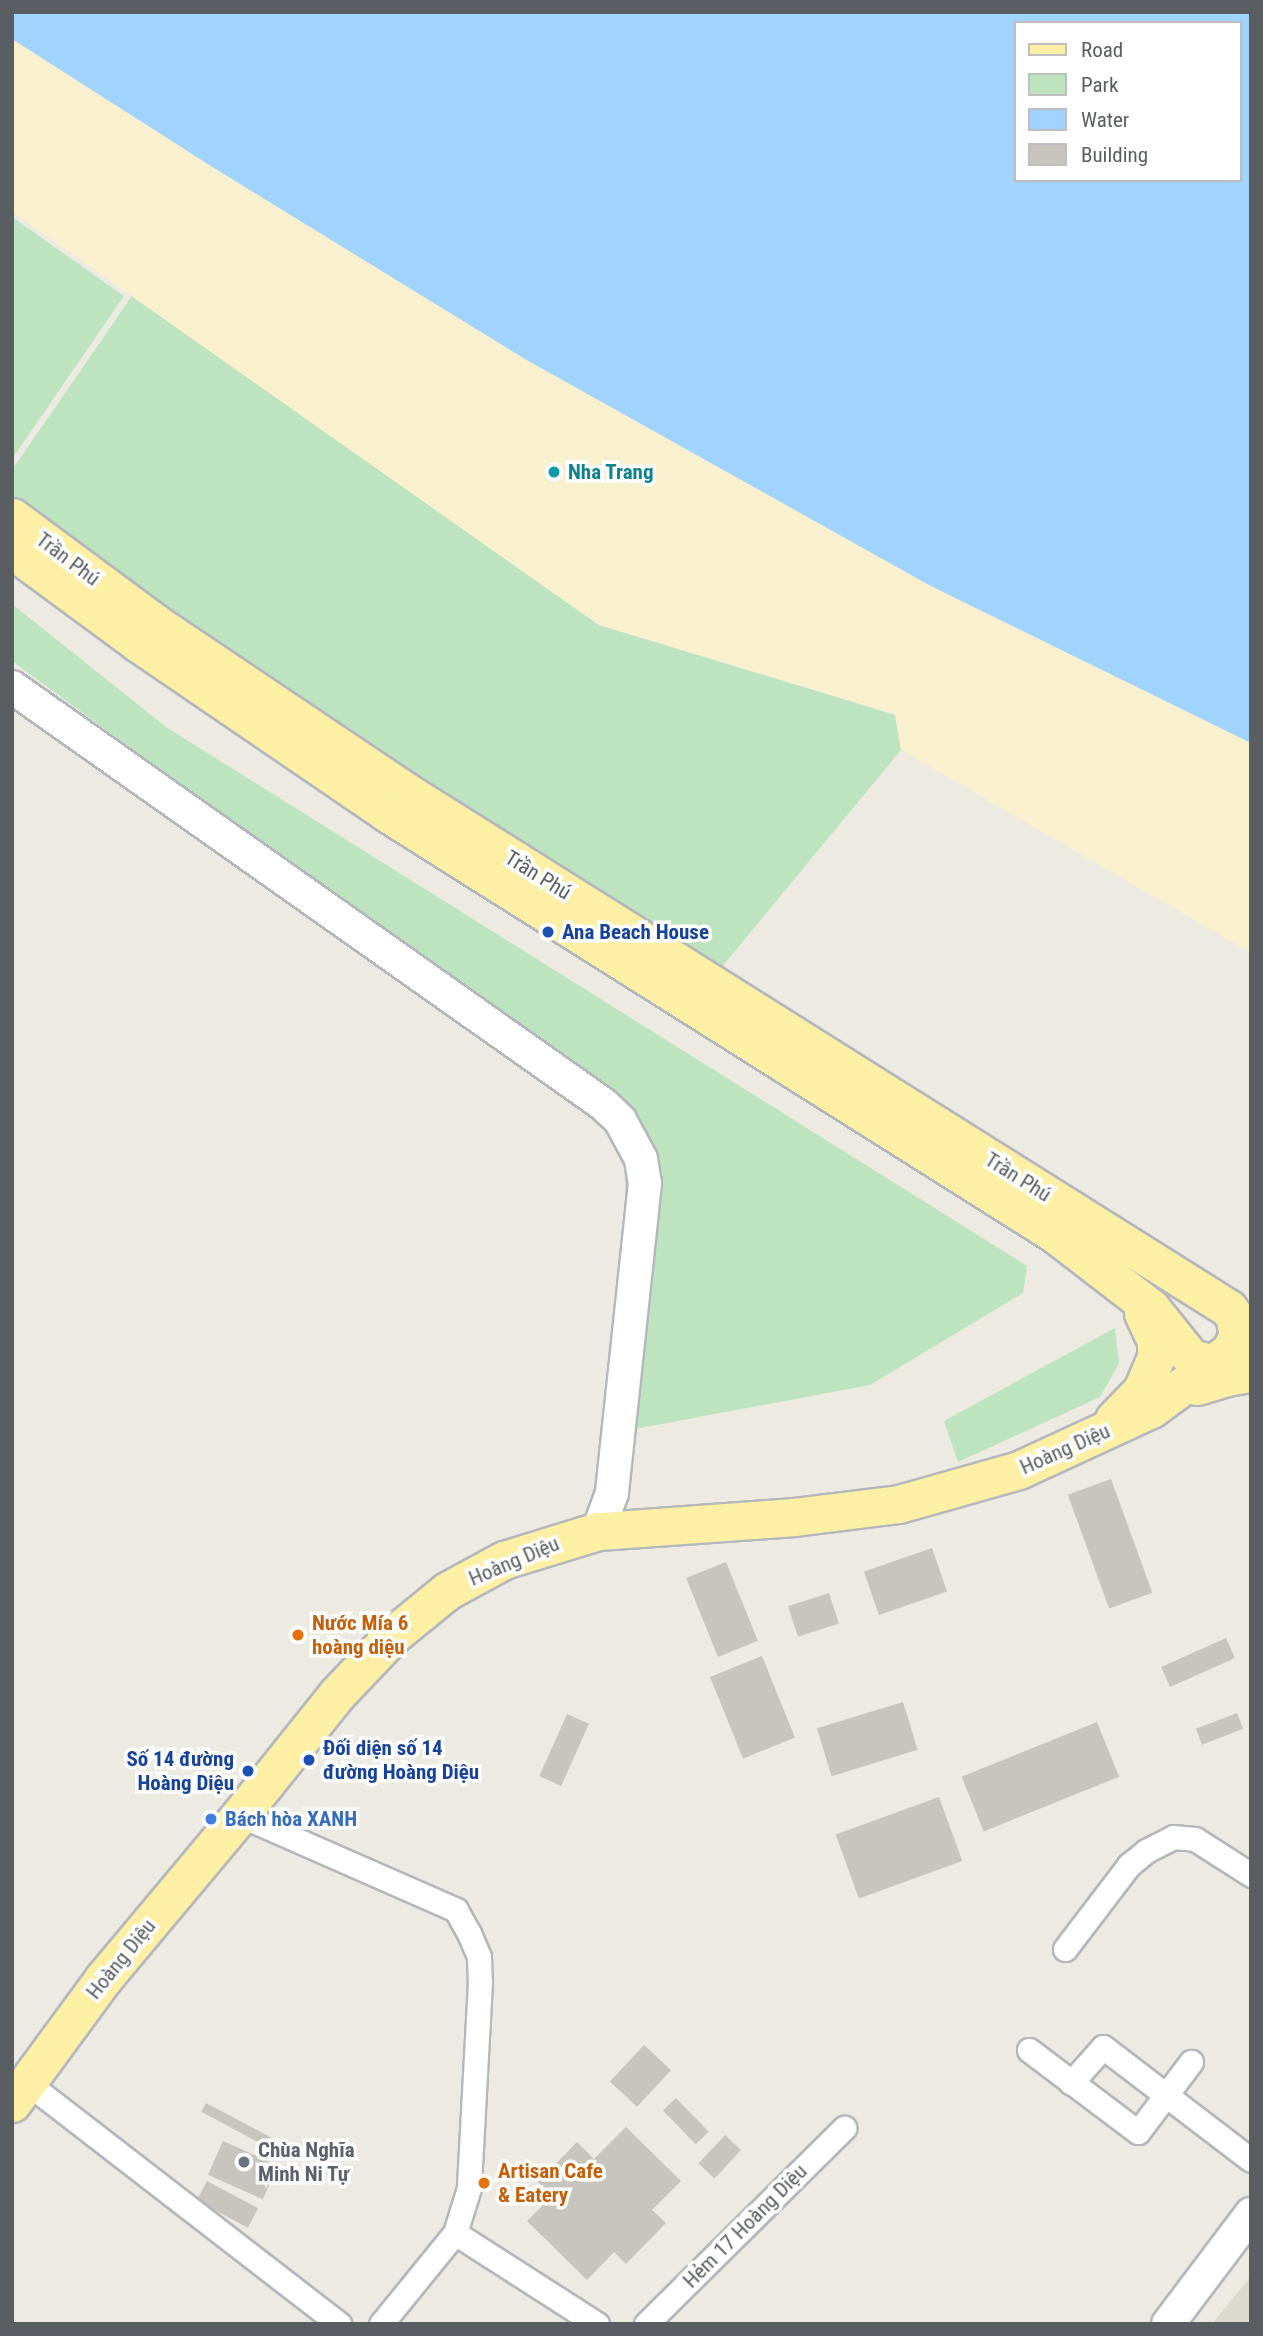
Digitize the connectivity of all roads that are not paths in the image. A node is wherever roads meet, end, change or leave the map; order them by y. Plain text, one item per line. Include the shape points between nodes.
1 (12, 517) edge
2 (12, 550) edge
3 (12, 687) edge
4 (1126, 1288) junction
5 (1233, 1310) edge
6 (1177, 1343) junction
7 (1241, 1365) edge
8 (1096, 1432) junction
9 (598, 1531) junction
10 (240, 1815) junction
11 (1251, 1875) edge
12 (1065, 1949) dead end
13 (1029, 2050) dead end
14 (1191, 2062) dead end
15 (1071, 2083) junction
16 (19, 2092) edge
17 (1166, 2096) junction
18 (844, 2128) dead end
19 (1251, 2161) edge
20 (1251, 2214) edge
21 (456, 2233) junction
22 (339, 2324) edge
23 (381, 2324) edge
24 (597, 2324) edge
25 (646, 2324) edge
26 (1168, 2324) edge

1 - 5 main road, Trần Phú via 155,623 405,791
2 - 4 main road, Trần Phú via 138,643 387,813 1044,1226
3 - 9 street via 603,1104 625,1128 641,1159 645,1183 612,1493
4 - 6 main road, Trần Phú via 1165,1321
4 - 8 main road via 1149,1322 1156,1357 1142,1390
5 - 6 main road, Hoàng Diệu via 1198,1301 1189,1306 1177,1322
5 - 7 main road
6 - 7 main road via 1200,1362
6 - 8 main road, Hoàng Diệu via 1173,1362 1154,1387
7 - 8 main road, Hoàng Diệu via 1226,1377
8 - 9 main road, Hoàng Diệu via 1019,1470 899,1504 795,1517
9 - 10 main road, Hoàng Diệu via 504,1560 447,1591 393,1635 337,1693
10 - 16 main road, Hoàng Diệu via 103,1979
10 - 21 street via 456,1910 469,1933 478,1957 480,1982 469,2188
11 - 12 street via 1195,1839 1173,1838 1129,1865
13 - 15 street
14 - 17 street
15 - 17 street via 1103,2047
15 - 17 street via 1138,2132
16 - 22 street
17 - 19 street
18 - 25 street, Hẻm 17 Hoàng Diệu
20 - 26 street
21 - 23 street
21 - 24 street

